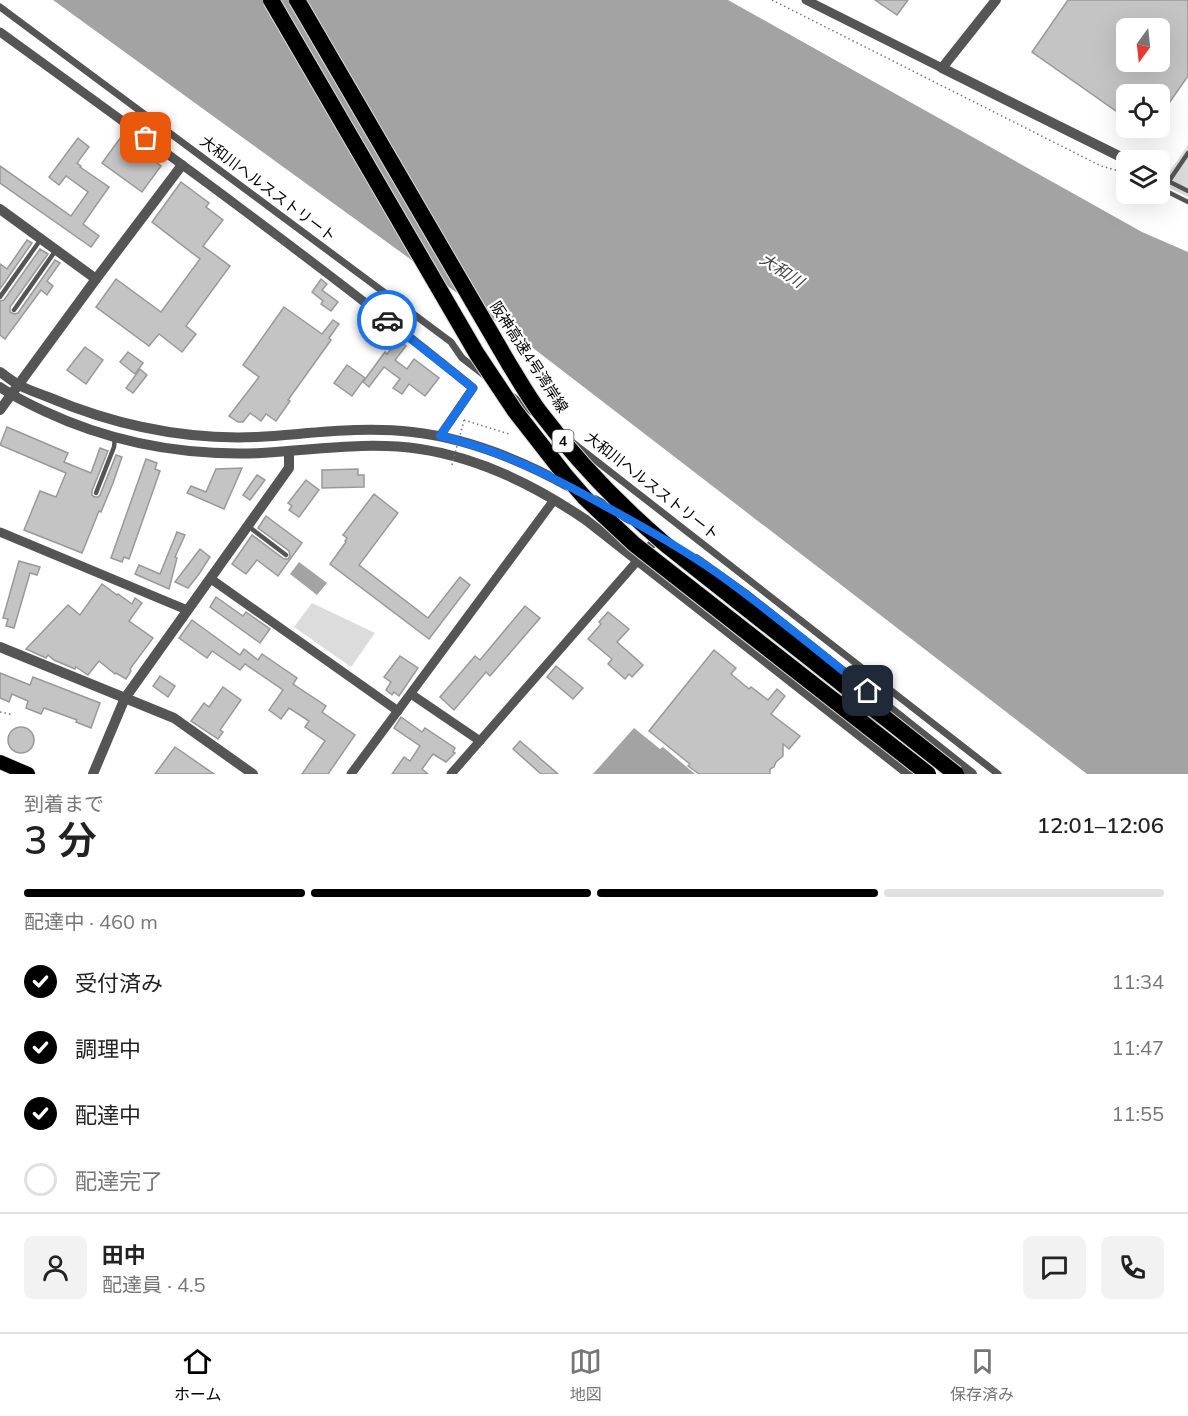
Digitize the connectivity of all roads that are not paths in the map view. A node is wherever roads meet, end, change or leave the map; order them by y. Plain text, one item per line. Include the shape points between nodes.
1 (271, 0) edge
2 (297, 0) edge
3 (806, 0) edge
4 (996, 0) edge
5 (0, 7) edge
6 (0, 32) edge
7 (942, 68) junction
8 (1188, 153) edge
9 (1116, 155) edge
10 (182, 165) junction
11 (1170, 173) edge
12 (1170, 184) edge
13 (1170, 187) edge
14 (1188, 191) edge
15 (1188, 202) edge
16 (0, 209) edge
17 (41, 239) junction
18 (56, 250) junction
19 (96, 279) junction
20 (0, 297) edge
21 (14, 310) dead end
22 (0, 372) edge
23 (19, 385) junction
24 (0, 387) edge
25 (11, 395) junction
26 (0, 410) edge
27 (440, 436) junction
28 (115, 438) junction
29 (290, 451) junction
30 (96, 493) dead end
31 (554, 500) junction
32 (248, 526) junction
33 (0, 532) edge
34 (659, 536) junction
35 (286, 555) dead end
36 (638, 561) junction
37 (211, 579) junction
38 (187, 610) junction
39 (0, 647) edge
40 (411, 693) junction
41 (125, 698) junction
42 (398, 711) junction
43 (480, 741) junction
44 (0, 762) edge
45 (28, 774) edge
46 (93, 774) edge
47 (253, 774) edge
48 (351, 774) edge
49 (451, 774) edge
50 (909, 774) edge
51 (927, 774) edge
52 (956, 774) edge
53 (972, 774) edge
54 (998, 774) edge

1 - 51 highway, 4, bridge via 477,354 565,475 634,544
2 - 52 highway, 阪神高速4号湾岸線 / 4, bridge via 509,364 564,443 607,491 665,544
3 - 7 street
4 - 7 street
5 - 54 street, 大和川ヘルスストリート via 451,342 462,358
6 - 10 street
7 - 9 street
8 - 11 lane
10 - 19 street
10 - 27 street via 473,388
12 - 14 lane
13 - 15 lane
16 - 17 street
17 - 18 street
17 - 20 lane
18 - 19 street
18 - 21 lane
19 - 23 street
22 - 23 street
23 - 25 street
23 - 27 street via 96,416 180,434 255,437 364,429
24 - 25 street
25 - 26 street
25 - 28 street via 65,421
27 - 34 street via 512,458
28 - 29 street via 231,454
28 - 30 lane
29 - 31 street via 366,445 448,454 506,474
29 - 32 street via 289,468
31 - 36 street
31 - 40 street
32 - 35 lane
32 - 37 street
33 - 38 street
34 - 36 street
34 - 53 street via 746,594
36 - 43 street
36 - 50 street
37 - 38 street
37 - 42 street
38 - 41 street
39 - 41 street
40 - 42 street
40 - 43 street
41 - 46 street
41 - 47 street via 174,718
42 - 48 street
43 - 49 street
44 - 45 main road

